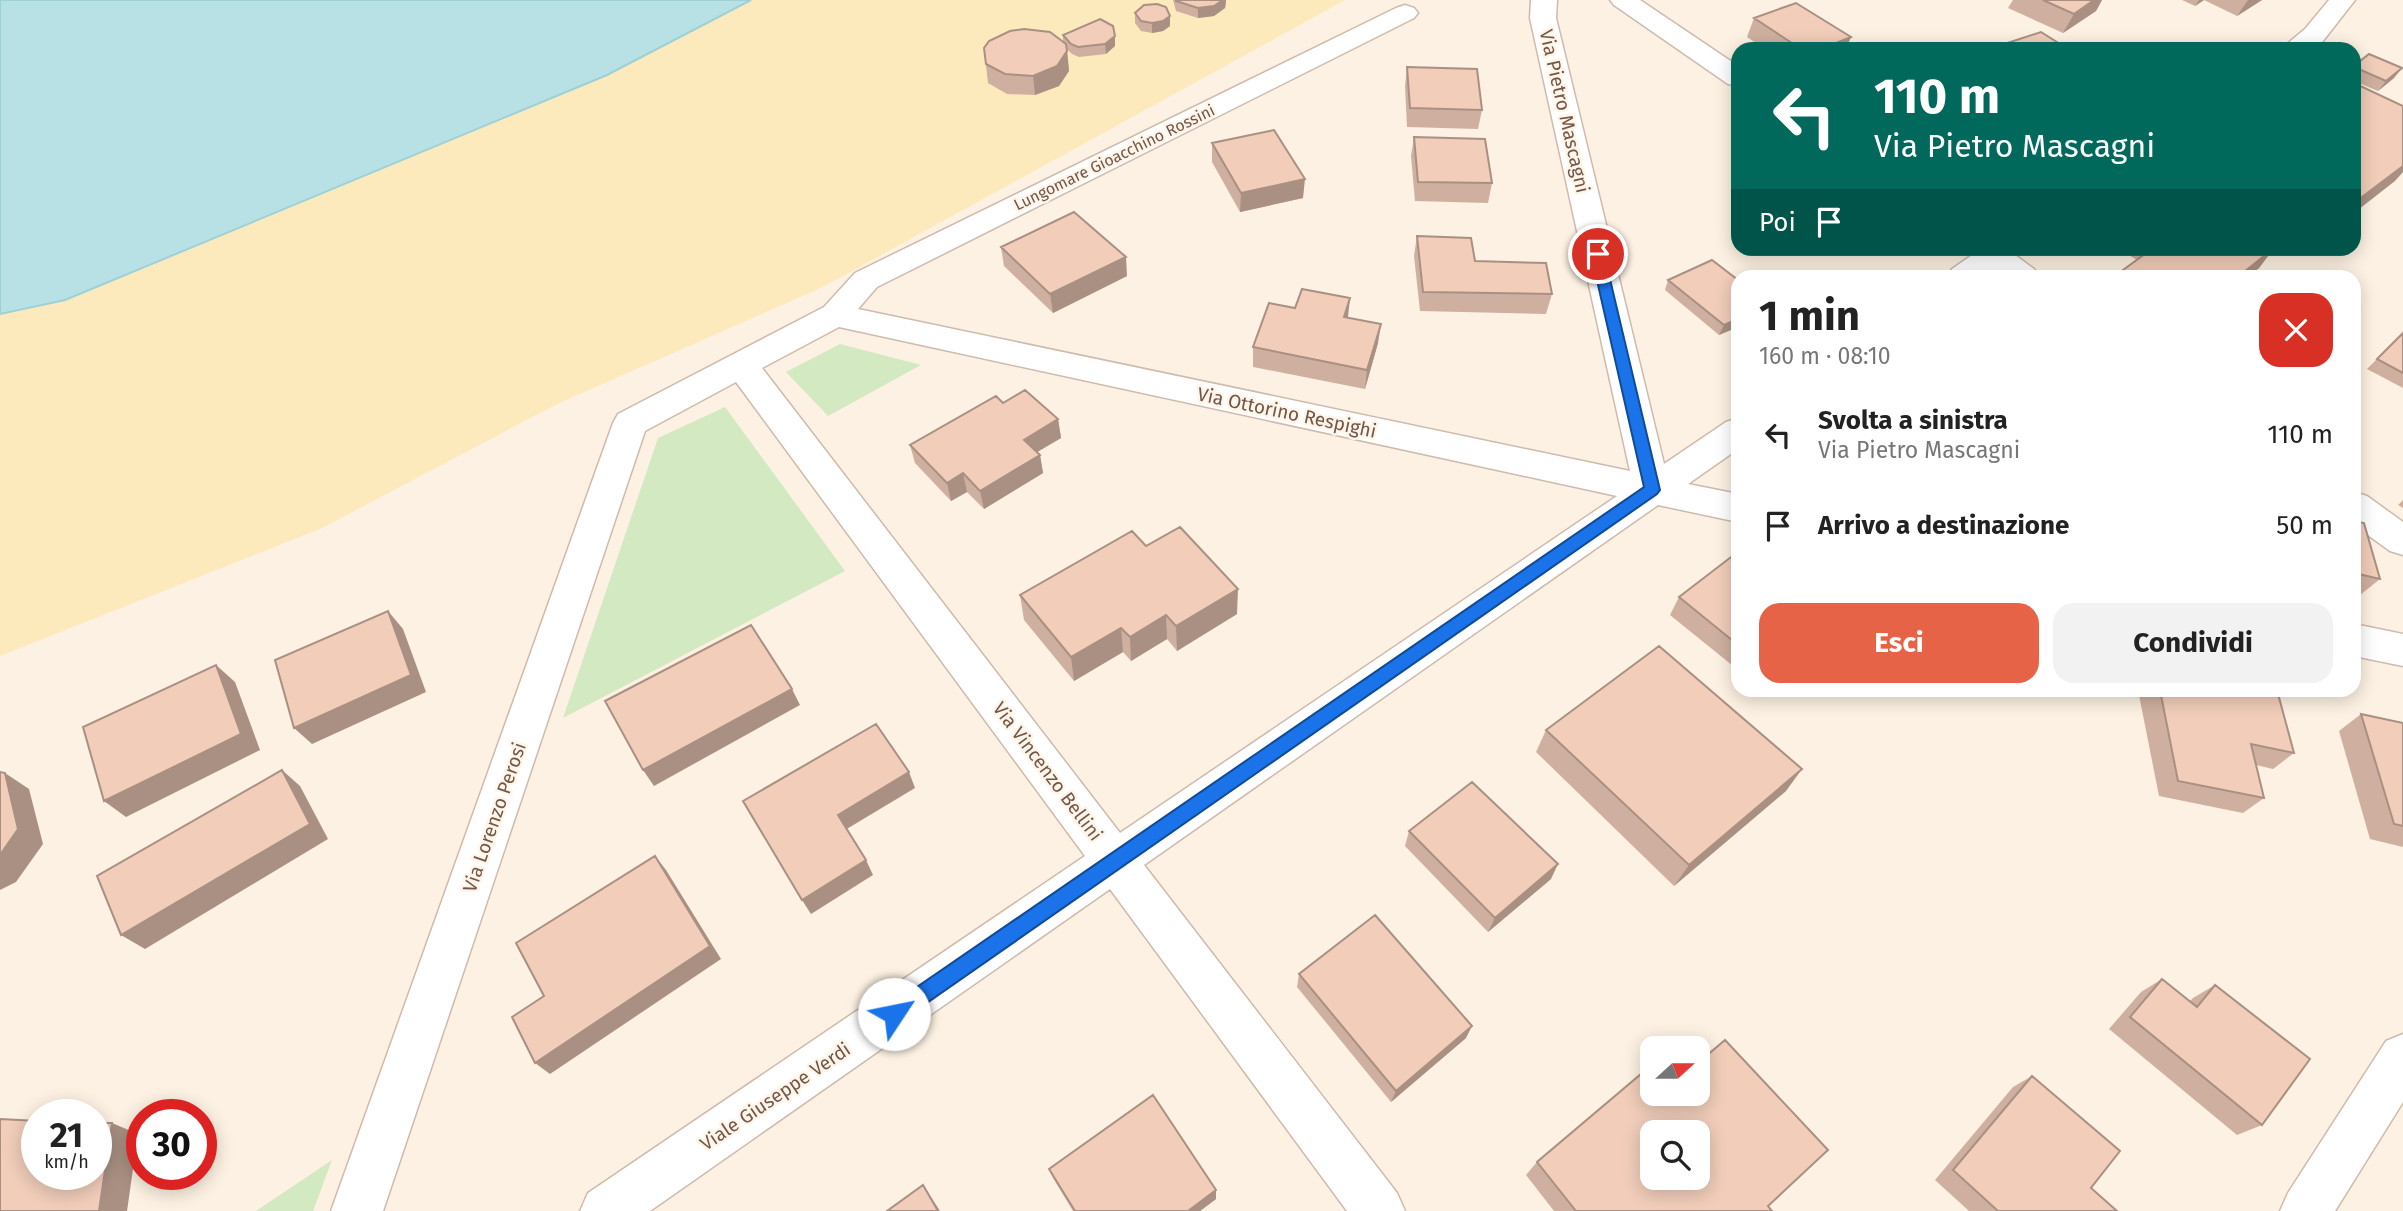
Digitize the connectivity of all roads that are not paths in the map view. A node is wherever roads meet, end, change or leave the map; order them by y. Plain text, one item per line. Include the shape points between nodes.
1 (1626, 2) edge
2 (2342, 2) edge
3 (1544, 9) edge
4 (1405, 13) dead end
5 (2304, 42) edge
6 (1731, 73) edge
7 (1987, 256) edge
8 (1999, 256) edge
9 (1970, 270) edge
10 (2016, 270) edge
11 (835, 315) junction
12 (741, 365) junction
13 (1731, 436) edge
14 (1652, 490) junction
15 (1731, 507) edge
16 (2361, 511) edge
17 (2403, 541) edge
18 (2361, 641) edge
19 (2403, 650) edge
20 (1116, 862) junction
21 (2403, 1058) edge
22 (357, 1211) edge
23 (606, 1211) edge
24 (1379, 1211) edge
25 (2305, 1211) edge

1 - 6 street
2 - 5 street
3 - 14 street, Via Pietro Mascagni
4 - 11 street, Lungomare Gioacchino Rossini via 866,280
7 - 9 street
8 - 10 street
11 - 12 street
11 - 14 street, Via Ottorino Respighi
12 - 20 street, Via Vincenzo Bellini
12 - 22 street, Via Lorenzo Perosi via 630,423
13 - 14 street, Viale Giuseppe Verdi
14 - 15 street, Via Ottorino Respighi
14 - 20 street, Viale Giuseppe Verdi
16 - 17 street
18 - 19 street
20 - 23 street, Viale Giuseppe Verdi
20 - 24 street, Via Vincenzo Bellini
21 - 25 street

